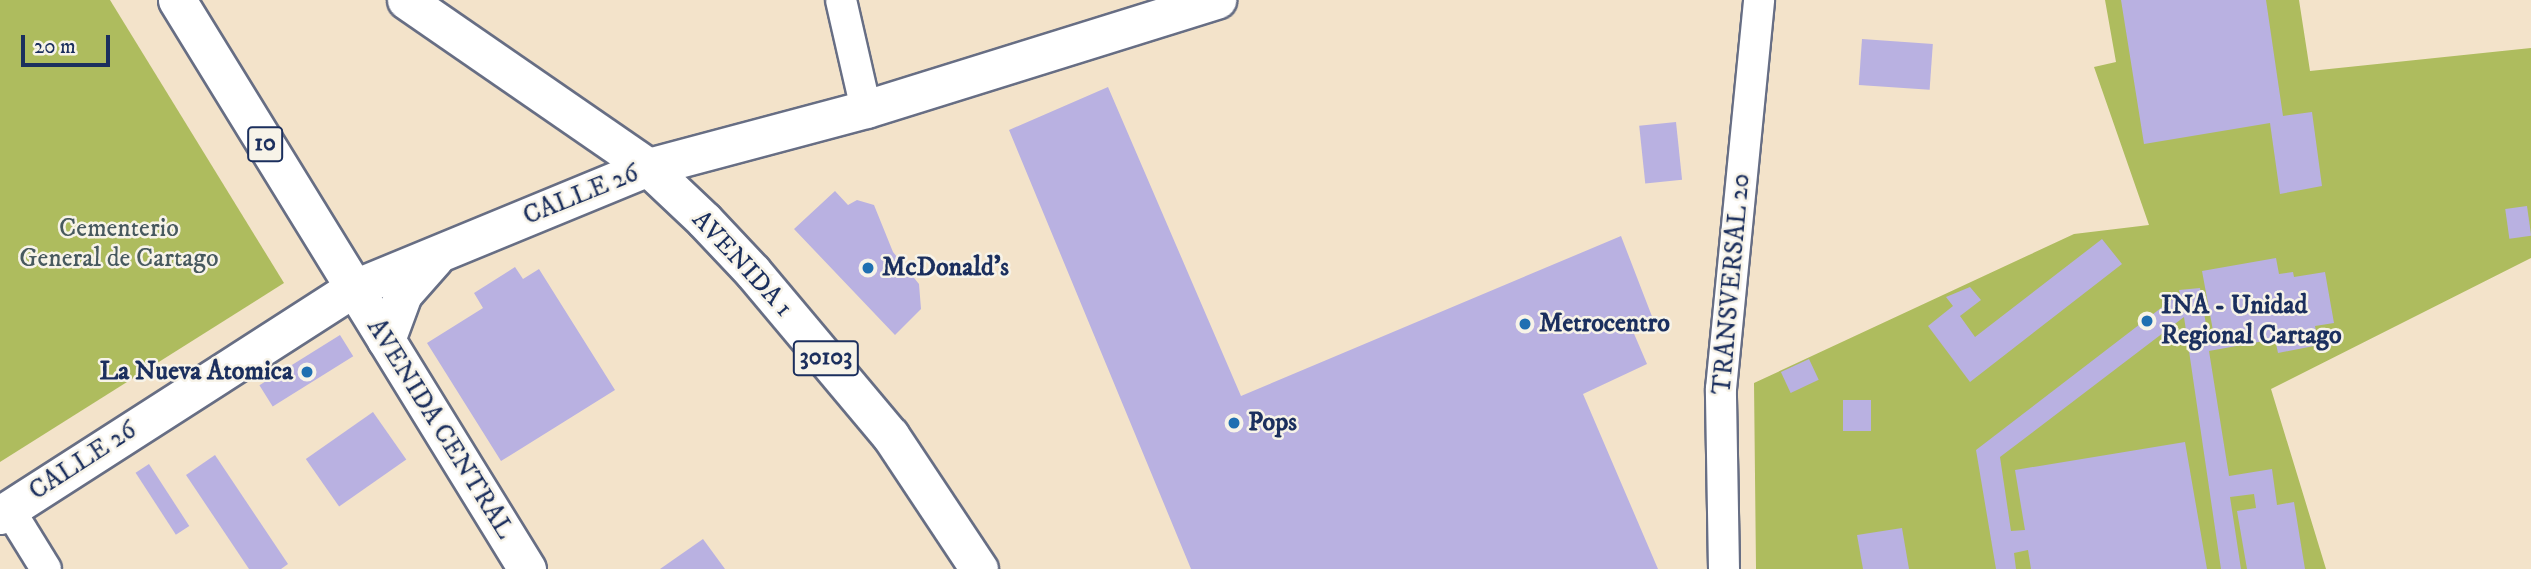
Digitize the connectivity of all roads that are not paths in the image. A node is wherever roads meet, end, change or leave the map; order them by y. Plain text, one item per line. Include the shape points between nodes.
1 (177, 0) edge
2 (406, 0) edge
3 (841, 0) edge
4 (1217, 0) edge
5 (1759, 0) edge
6 (866, 109) junction
7 (648, 167) junction
8 (440, 253) junction
9 (352, 289) junction
10 (386, 340) junction
11 (5, 512) edge
12 (46, 569) edge
13 (527, 569) edge
14 (979, 569) edge
15 (1724, 569) edge

1 - 9 main road, 10
2 - 7 main road, AVENIDA 1
3 - 6 street
4 - 6 main road, CALLE 26
5 - 15 street, TRANSVERSAL 20 via 1721,389
6 - 7 main road, CALLE 26
7 - 8 main road, CALLE 26
7 - 14 main road, AVENIDA 1 / 30103 via 753,272 890,435
8 - 9 main road, CALLE 26
8 - 10 main road via 403,293
9 - 10 main road, AVENIDA CENTRAL / 10
9 - 11 main road, CALLE 26
10 - 13 main road, AVENIDA CENTRAL / 10
11 - 12 street

